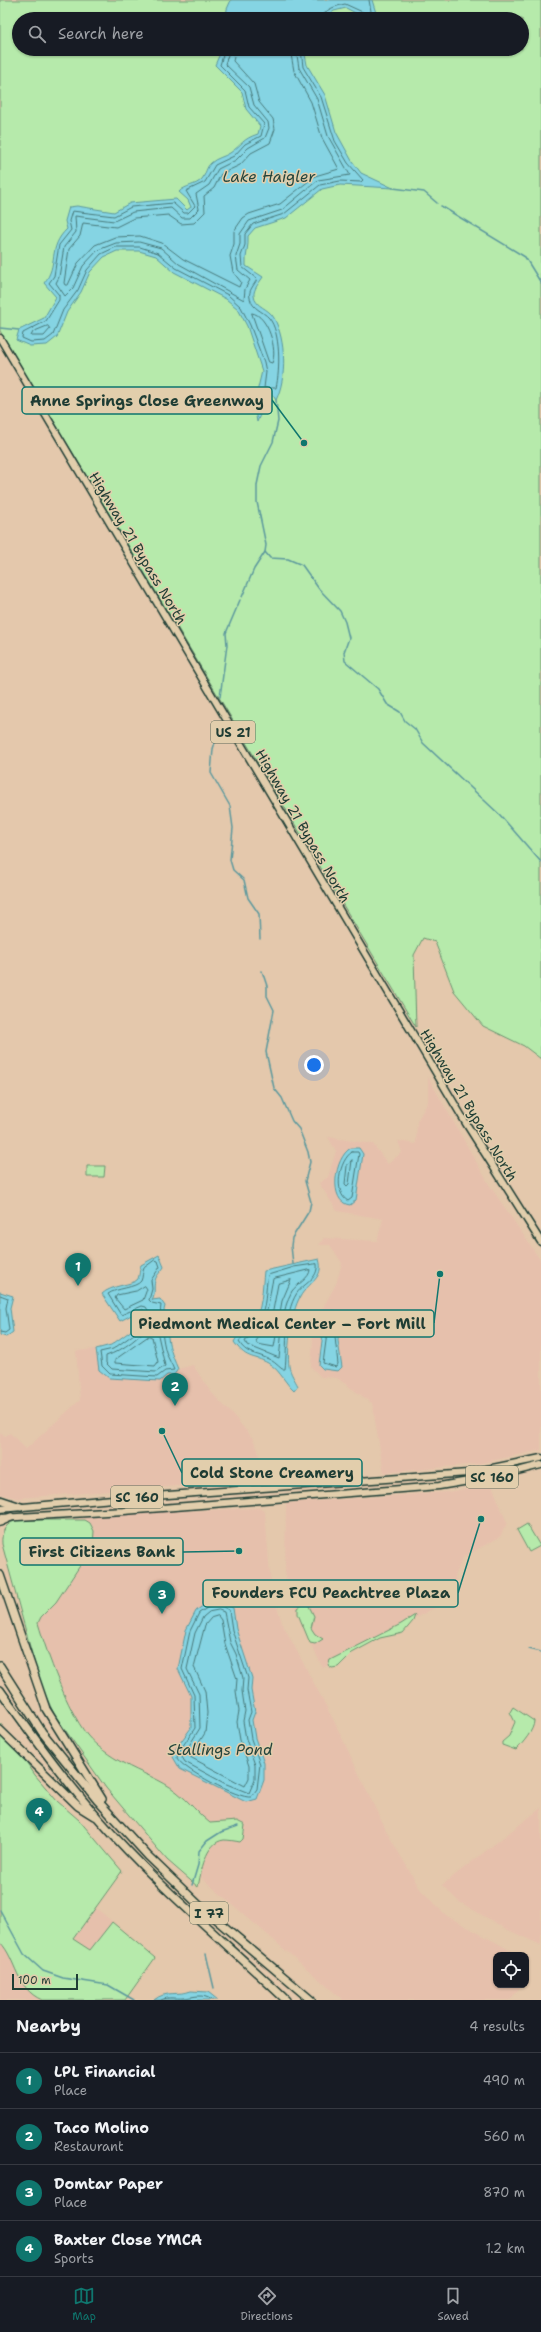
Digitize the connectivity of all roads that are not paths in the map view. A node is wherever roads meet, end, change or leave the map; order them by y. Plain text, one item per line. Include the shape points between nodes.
1 (0, 338) edge
2 (541, 1242) edge
3 (541, 1458) edge
4 (541, 1465) edge
5 (0, 1500) edge
6 (20, 1507) junction
7 (0, 1509) edge
8 (11, 1517) junction
9 (0, 1518) edge
10 (0, 1522) edge
11 (0, 1575) edge
12 (0, 1666) edge
13 (0, 1690) edge
14 (0, 1730) edge
15 (98, 1818) junction
16 (114, 1819) junction
17 (286, 2000) edge
18 (311, 2000) edge

1 - 2 main road, Highway 21 Bypass North / US 21 via 467,1125
3 - 6 main road, SC 160 via 468,1473
4 - 8 main road, SC 160 via 493,1477 439,1486 124,1511
5 - 6 highway
6 - 7 main road, SC 160
8 - 9 main road
8 - 10 highway
11 - 16 highway via 46,1709
12 - 16 highway, I 77 via 42,1732
13 - 15 highway, I 77
14 - 15 highway via 78,1806
15 - 17 highway, I 77 via 183,1906
16 - 18 highway, I 77 via 200,1906

